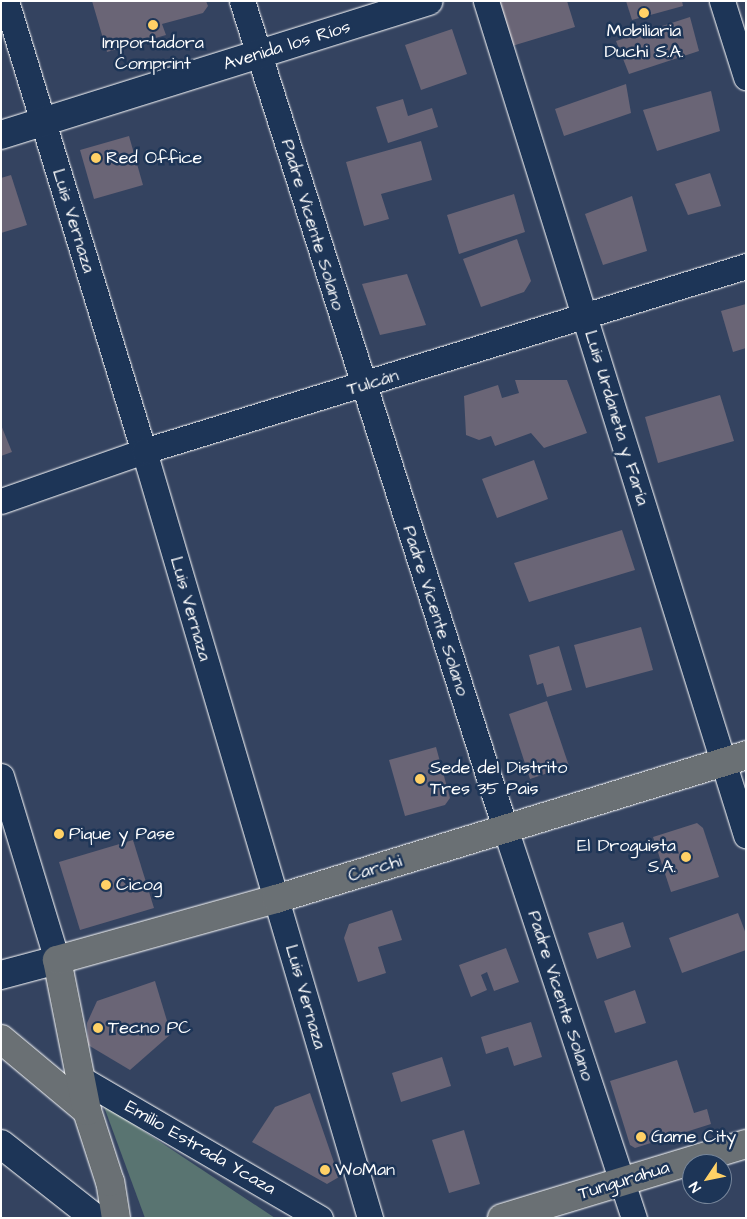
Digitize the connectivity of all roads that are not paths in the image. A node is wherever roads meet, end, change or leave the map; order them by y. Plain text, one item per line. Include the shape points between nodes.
1 (6, 1) edge
2 (242, 1) edge
3 (429, 1) edge
4 (486, 1) edge
5 (722, 1) edge
6 (259, 54) junction
7 (746, 77) edge
8 (43, 122) junction
9 (1, 135) edge
10 (746, 266) edge
11 (585, 317) junction
12 (363, 386) junction
13 (144, 451) junction
14 (1, 502) edge
15 (734, 759) edge
16 (1, 776) edge
17 (505, 828) junction
18 (746, 835) edge
19 (276, 899) junction
20 (57, 960) junction
21 (1, 975) edge
22 (1, 1039) edge
23 (80, 1078) junction
24 (87, 1111) junction
25 (1, 1144) edge
26 (746, 1144) edge
27 (622, 1182) junction
28 (95, 1218) edge
29 (116, 1218) edge
30 (320, 1218) edge
31 (370, 1218) edge
32 (502, 1218) edge
33 (634, 1218) edge

1 - 8 street, Luis Vernaza
2 - 6 street, Padre Vicente Solano
3 - 6 main road, Avenida los Ríos
4 - 11 street, Luis Urdaneta y Faría
5 - 7 street
6 - 8 main road, Avenida los Ríos
6 - 12 street, Padre Vicente Solano
8 - 9 main road, Avenida los Ríos
8 - 13 street, Luis Vernaza
10 - 11 street, Tulcán
11 - 12 street, Tulcán
11 - 15 street, Luis Urdaneta y Faría
12 - 13 street, Tulcán
12 - 17 street, Padre Vicente Solano
13 - 14 street, Tulcán
13 - 19 street, Luis Vernaza
15 - 17 main road, Carchi
15 - 18 street, Luis Urdaneta y Faría
16 - 20 street
17 - 19 main road, Carchi
17 - 27 street, Padre Vicente Solano
19 - 20 main road, Carchi
19 - 31 street, Luis Vernaza
20 - 21 main road, Carchi
20 - 23 main road
22 - 24 main road
23 - 24 main road
23 - 30 street, Emilio Estrada Ycaza
24 - 29 main road via 110,1182
25 - 28 main road
26 - 27 main road, Tungurahua
27 - 32 main road, Tungurahua
27 - 33 street, Padre Vicente Solano

